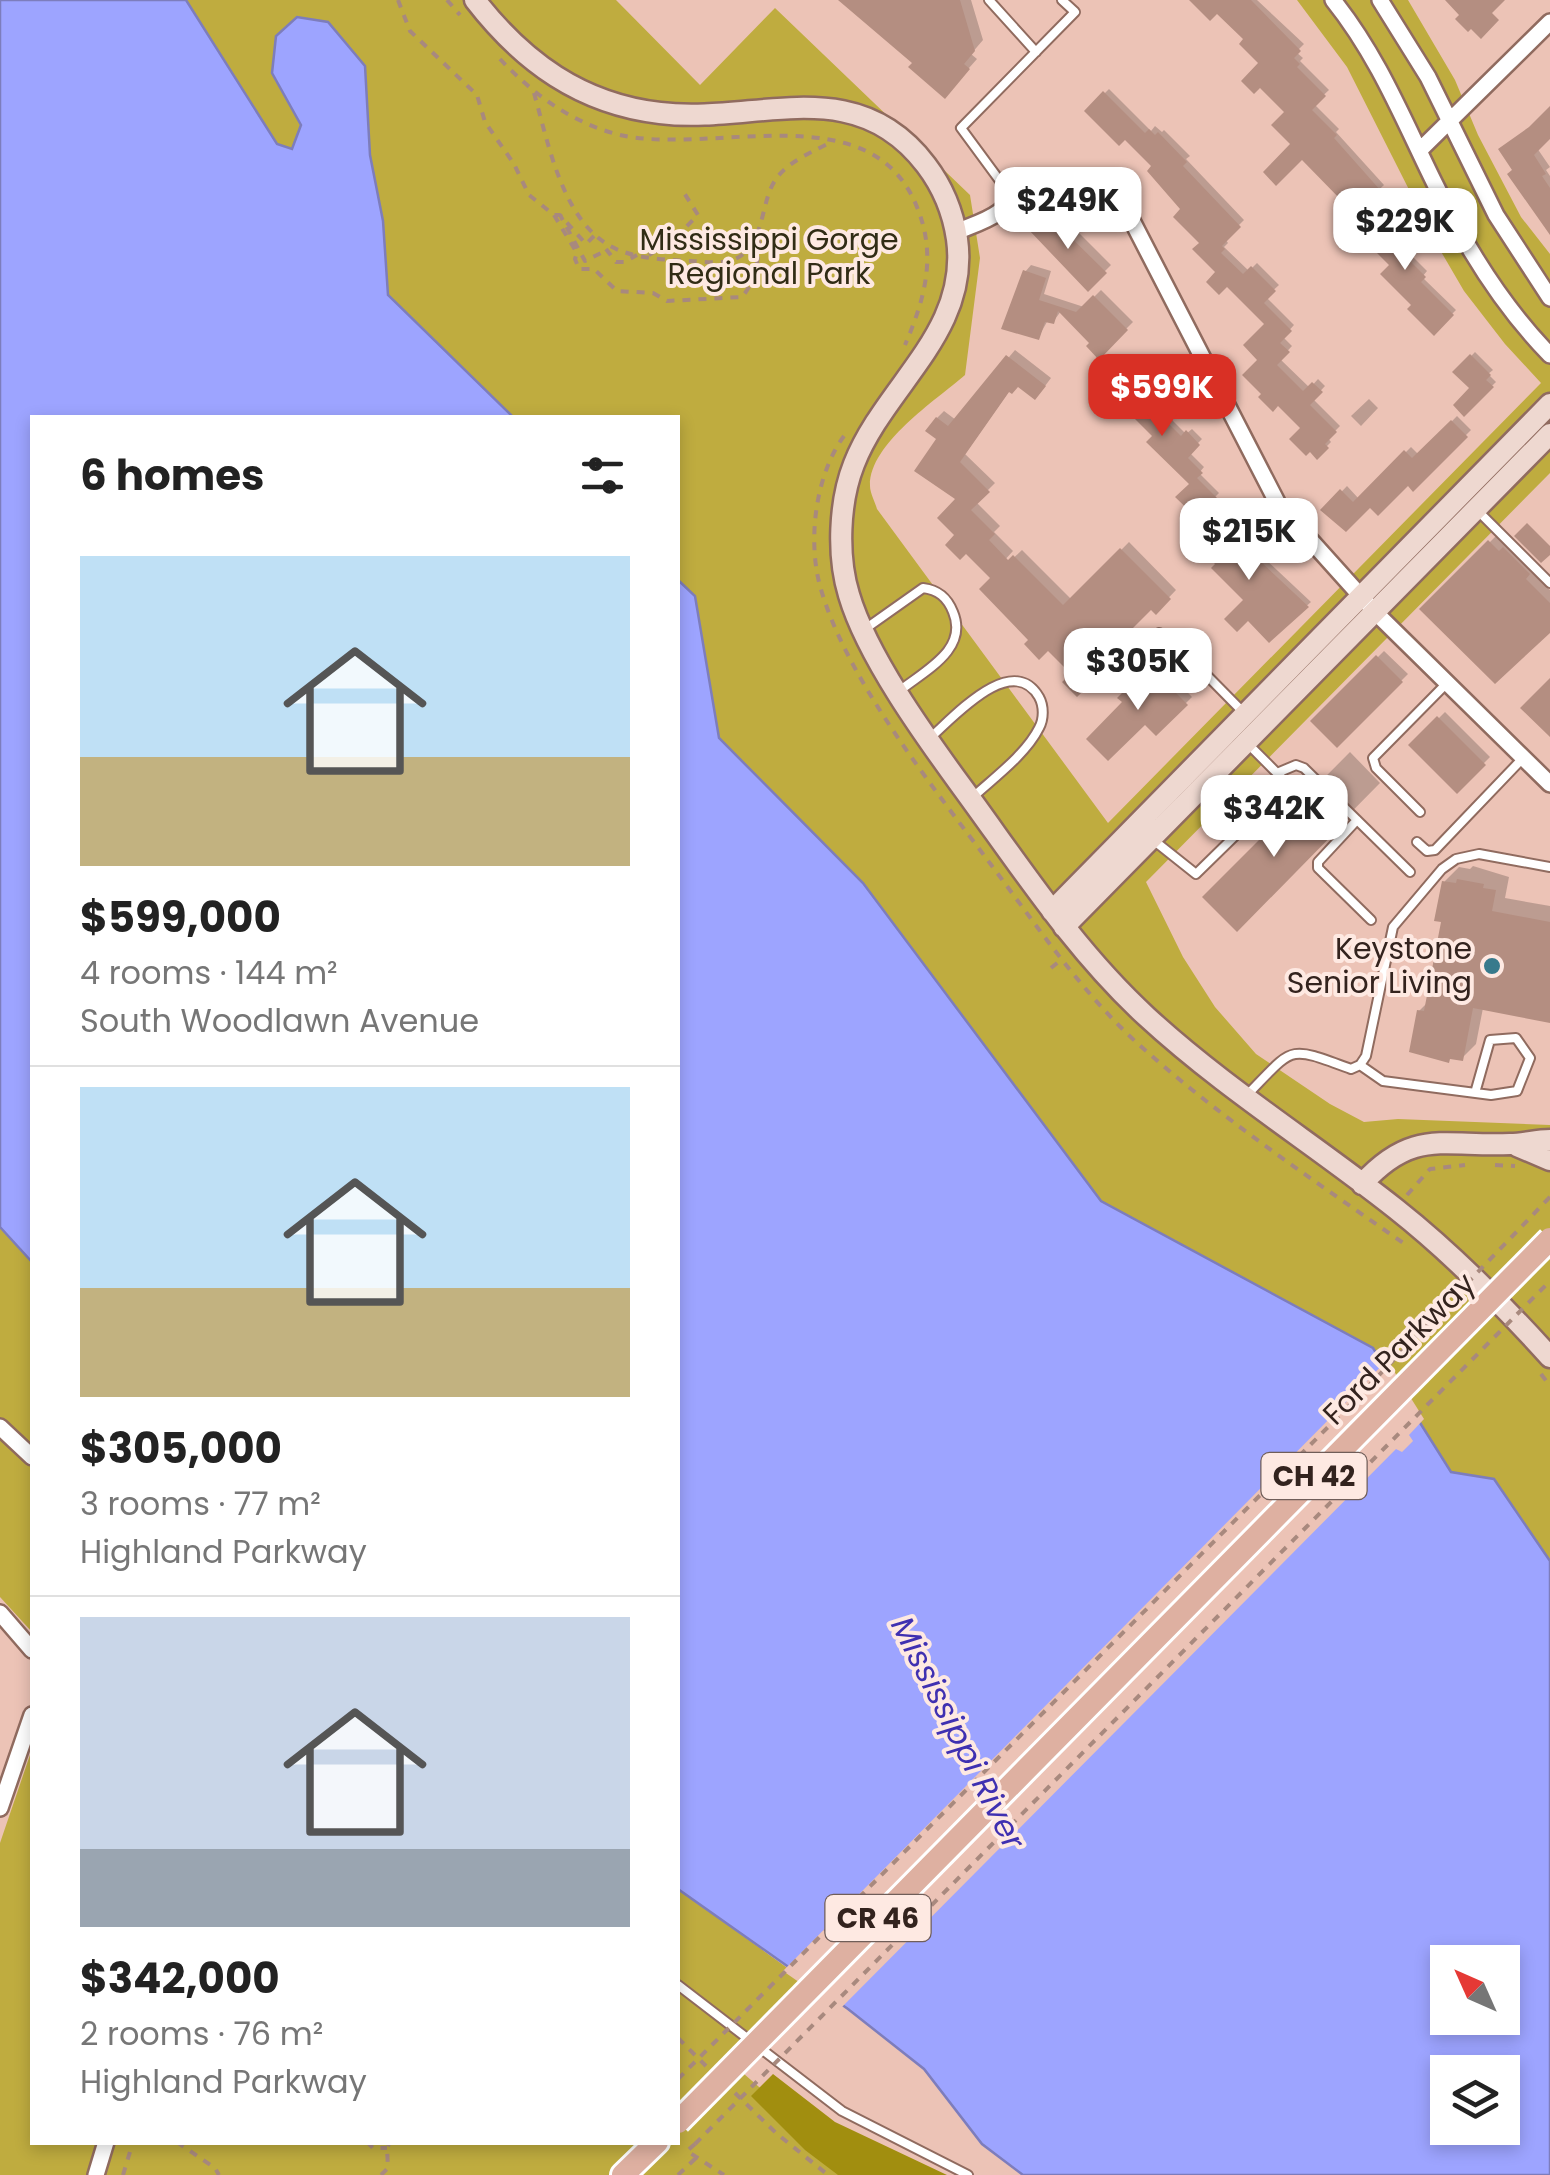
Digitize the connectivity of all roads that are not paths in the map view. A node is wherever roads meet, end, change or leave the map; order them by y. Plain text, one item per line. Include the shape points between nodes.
1 (475, 0) edge
2 (989, 0) edge
3 (1062, 0) edge
4 (1334, 0) edge
5 (1380, 0) edge
6 (1550, 22) edge
7 (1036, 52) junction
8 (1452, 121) junction
9 (1420, 150) junction
10 (1014, 200) junction
11 (956, 232) junction
12 (1550, 298) edge
13 (1550, 355) edge
14 (1550, 404) edge
15 (1550, 434) edge
16 (1477, 510) junction
17 (1550, 582) edge
18 (1360, 596) junction
19 (1375, 612) junction
20 (864, 630) junction
21 (1119, 671) dead end
22 (1449, 681) junction
23 (898, 692) junction
24 (1238, 721) junction
25 (928, 740) junction
26 (1247, 744) junction
27 (1524, 757) junction
28 (1277, 773) junction
29 (1550, 784) edge
30 (970, 799) junction
31 (1420, 812) dead end
32 (1357, 820) junction
33 (1134, 827) junction
34 (1152, 839) junction
35 (1417, 842) dead end
36 (1550, 867) edge
37 (1410, 872) dead end
38 (1058, 919) junction
39 (1371, 920) dead end
40 (1360, 1065) junction
41 (1475, 1093) junction
42 (1246, 1097) junction
43 (1550, 1140) edge
44 (1511, 1144) junction
45 (1550, 1160) edge
46 (1362, 1184) junction
47 (1550, 1239) edge
48 (1543, 1362) edge
49 (0, 1427) edge
50 (30, 1454) edge
51 (0, 1612) edge
52 (30, 1648) edge
53 (1078, 1714) joint
54 (30, 1721) edge
55 (0, 1808) edge
56 (680, 1988) edge
57 (680, 2120) edge
58 (105, 2145) edge
59 (654, 2145) edge
60 (96, 2175) edge
61 (623, 2175) edge
62 (968, 2175) edge

1 - 11 street via 523,54 578,91 626,108 698,115 819,106 874,121 928,166
2 - 7 lane
3 - 7 lane via 1075,12
4 - 9 street via 1388,83
5 - 8 street
6 - 8 street
7 - 10 lane via 961,128
8 - 9 street
8 - 12 street via 1475,178
9 - 13 street via 1461,233
10 - 11 street
10 - 18 street via 1037,184 1066,177 1115,195 1278,504
11 - 20 street via 951,307 866,439 846,491 847,592
14 - 18 street
15 - 16 street
16 - 17 lane
16 - 19 street
18 - 19 street
18 - 24 street
19 - 22 street
19 - 26 street
20 - 23 street
20 - 23 lane via 923,588 944,597 952,610 958,626 951,650
21 - 24 lane via 1159,633
22 - 27 street
22 - 31 lane via 1372,758
23 - 25 street
24 - 26 street
24 - 33 street
25 - 30 street
25 - 30 lane via 1000,682 1030,688 1040,698 1039,729
26 - 28 lane
26 - 34 street
27 - 29 street
27 - 35 lane via 1434,850
28 - 32 lane via 1296,764 1304,768
28 - 34 lane via 1288,784 1196,874
30 - 38 street
32 - 37 lane
32 - 39 lane via 1318,868
33 - 34 street
33 - 38 street
34 - 38 street
36 - 40 lane via 1468,855 1430,882 1394,927
38 - 42 street via 1145,1015
40 - 41 lane via 1382,1080
40 - 42 lane via 1352,1069 1295,1052
41 - 41 lane via 1517,1091 1530,1058 1516,1038 1490,1040
42 - 46 street
43 - 44 street
44 - 45 street
44 - 46 street via 1402,1150
46 - 48 street via 1461,1264
47 - 53 main road, Ford Parkway / CH 42, bridge
49 - 50 street
51 - 52 street
53 - 57 main road, CR 46, bridge
54 - 55 street
56 - 62 lane via 842,2111
58 - 60 street
59 - 61 main road

